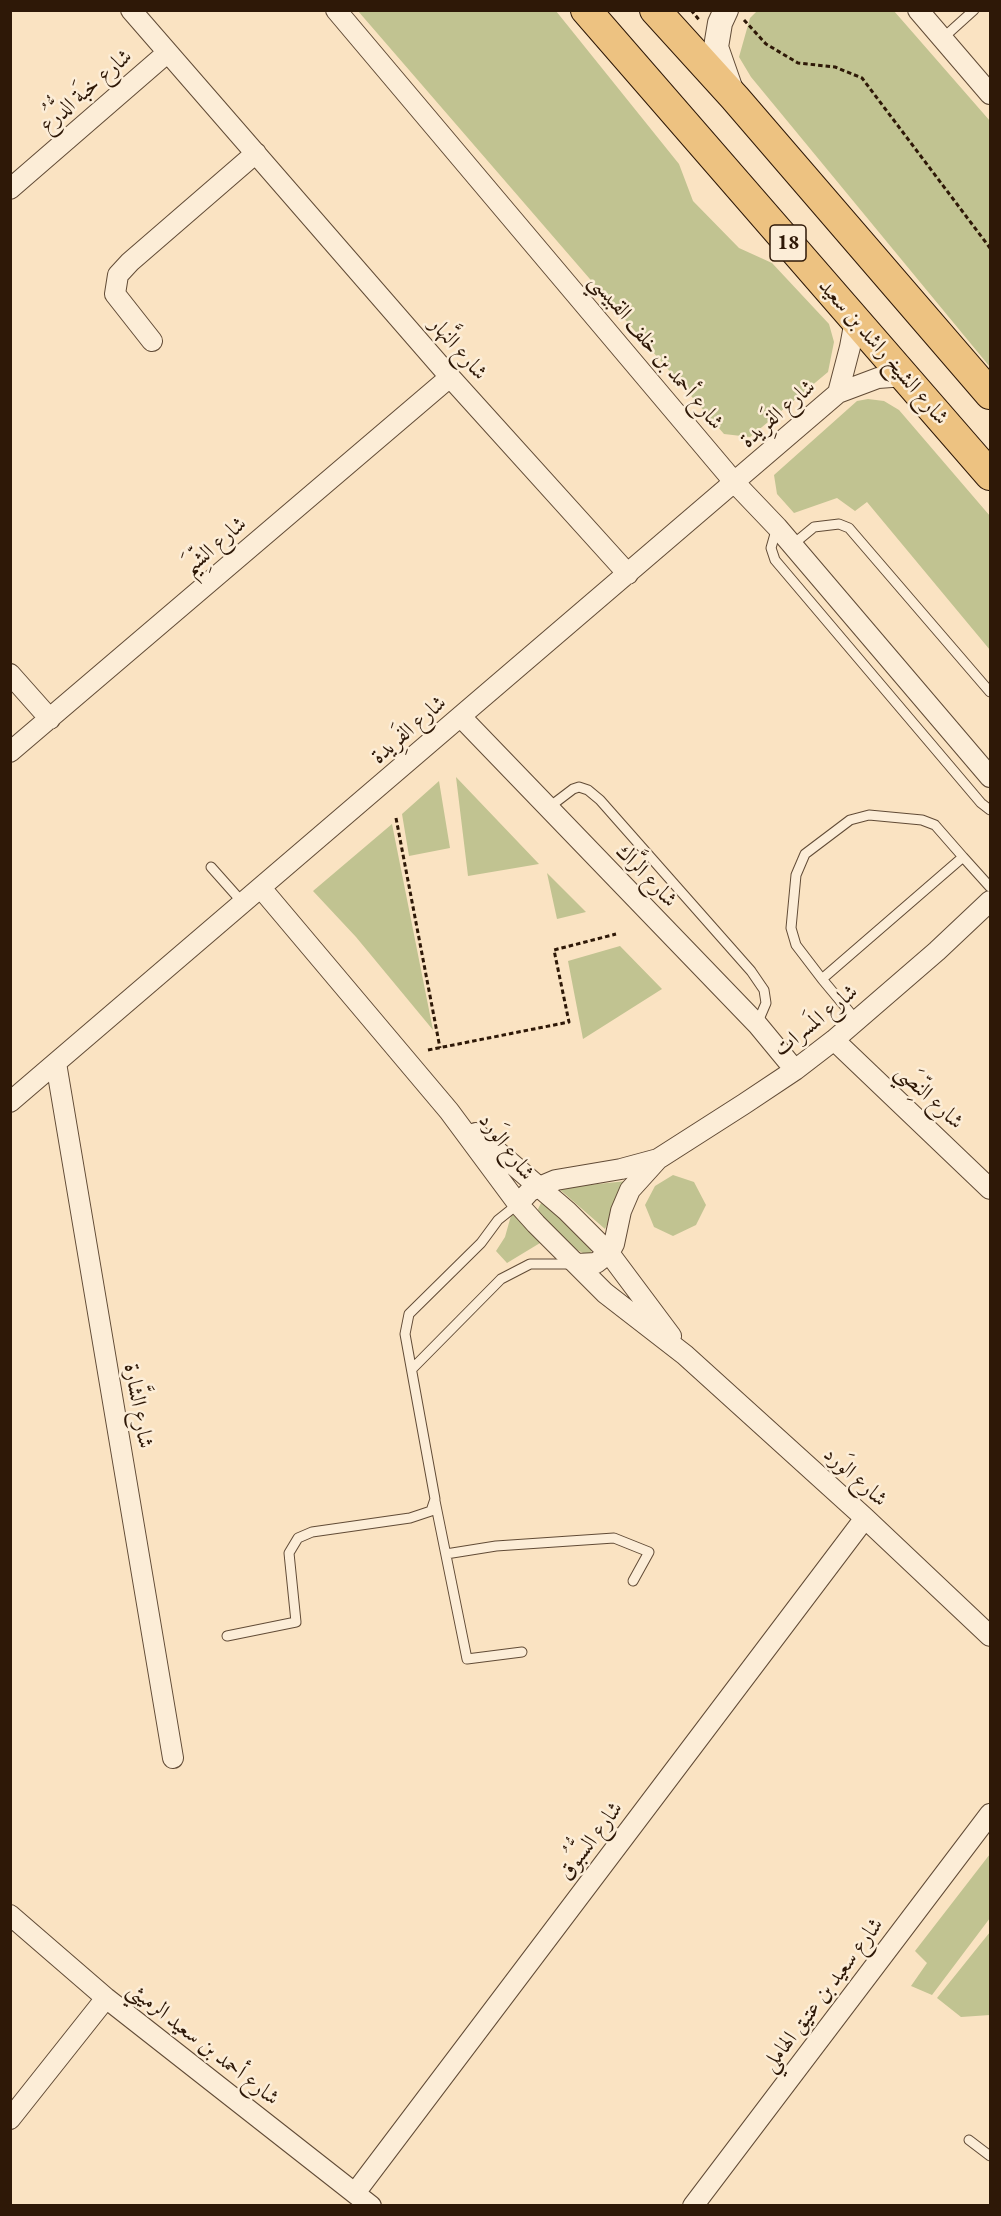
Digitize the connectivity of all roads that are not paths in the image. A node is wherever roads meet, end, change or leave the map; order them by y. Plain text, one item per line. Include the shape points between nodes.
1 (131, 10) edge
2 (336, 10) edge
3 (586, 10) edge
4 (655, 10) edge
5 (918, 10) edge
6 (974, 10) edge
7 (732, 12) edge
8 (943, 38) junction
9 (167, 53) junction
10 (990, 94) edge
11 (735, 98) junction
12 (256, 153) junction
13 (10, 189) edge
14 (855, 320) junction
15 (152, 341) dead end
16 (904, 376) junction
17 (450, 377) junction
18 (838, 393) junction
19 (990, 394) edge
20 (990, 475) edge
21 (735, 483) junction
22 (777, 527) junction
23 (791, 546) junction
24 (628, 574) junction
25 (10, 674) edge
26 (990, 692) edge
27 (460, 717) junction
28 (50, 719) junction
29 (10, 752) edge
30 (990, 777) edge
31 (548, 808) junction
32 (990, 810) edge
33 (963, 857) junction
34 (211, 867) dead end
35 (990, 887) edge
36 (261, 888) junction
37 (990, 902) edge
38 (243, 903) junction
39 (822, 979) junction
40 (857, 1021) junction
41 (757, 1024) junction
42 (834, 1040) junction
43 (56, 1063) junction
44 (795, 1070) junction
45 (10, 1102) edge
46 (449, 1111) junction
47 (658, 1159) junction
48 (539, 1187) junction
49 (990, 1189) edge
50 (518, 1204) junction
51 (609, 1253) junction
52 (577, 1264) junction
53 (685, 1355) junction
54 (412, 1369) junction
55 (435, 1499) junction
56 (865, 1518) junction
57 (446, 1554) junction
58 (633, 1581) dead end
59 (227, 1636) dead end
60 (990, 1636) edge
61 (522, 1652) dead end
62 (173, 1758) dead end
63 (990, 1814) edge
64 (10, 1915) edge
65 (106, 1998) junction
66 (10, 2119) edge
67 (969, 2140) dead end
68 (990, 2156) edge
69 (363, 2199) edge
70 (693, 2205) edge

1 - 9 street, شارع النَّهار
2 - 21 street, شارع أحمد بن خلف القبيسي
3 - 14 main road, شارع الشيخ راشد بن سعيد / 18
4 - 11 main road, 18
5 - 8 street
6 - 8 lane
7 - 11 street via 720,23 716,47
8 - 10 street
9 - 12 street, شارع النَّهار
9 - 13 street, شارع خبَة الدُّرُع
11 - 19 main road, 18
12 - 15 street via 118,275 115,294
12 - 17 street, شارع النَّهار
14 - 16 main road, شارع الشيخ راشد بن سعيد / 18
14 - 18 street, شارع الفَرِيدة
16 - 18 street, شارع الفَرِيدة via 878,378
16 - 20 main road, شارع الشيخ راشد بن سعيد / 18
17 - 24 street, شارع النَّهار
17 - 28 street, شارع الشِّيَم
18 - 21 street, شارع الفَرِيدة
21 - 22 street, شارع أحمد بن خلف القبيسي
21 - 24 street, شارع الفَرِيدة
22 - 23 street, شارع أحمد بن خلف القبيسي
22 - 32 lane via 771,548 775,560
23 - 26 lane via 814,528 839,524 849,528
23 - 30 street, شارع أحمد بن خلف القبيسي
24 - 27 street, شارع الفَرِيدة
25 - 28 street
27 - 31 street, شارع الرَّاك
27 - 36 street, شارع الفَرِيدة
28 - 29 street, شارع الشِّيَم
31 - 41 street, شارع الرَّاك
31 - 41 lane via 579,787 600,800 752,971 764,990 766,1004
33 - 35 lane
33 - 39 lane
33 - 39 lane via 935,825 869,815 850,820 805,854 796,874 791,928 796,945
34 - 38 lane
36 - 38 street, شارع الفَرِيدة
36 - 46 street, شارع الوَرد
37 - 40 street, شارع المَسرات
38 - 43 street, شارع الفَرِيدة
39 - 40 lane
40 - 42 street, شارع المَسرات
41 - 44 street, شارع الرَّاك
42 - 44 street, شارع المَسرات
42 - 49 street, شارع النِّصَي
43 - 45 street, شارع الفَرِيدة
43 - 62 street, شارع الشَّارة
44 - 47 street, شارع المَسرات
46 - 48 street, شارع الوَرد
46 - 50 street, شارع الوَرد
47 - 48 street, شارع المَسرات
47 - 51 street, شارع المَسرات via 630,1190
48 - 50 street, شارع المَسرات
48 - 51 street, شارع الوَرد
50 - 52 street, شارع الوَرد
50 - 54 lane via 498,1220 481,1243 410,1314 405,1334
51 - 52 street via 597,1263
51 - 53 street, شارع الوَرد
52 - 53 street, شارع الوَرد via 605,1293
52 - 54 lane via 530,1264 501,1279
53 - 56 street, شارع الوَرد
54 - 55 lane
55 - 57 lane
55 - 59 lane via 431,1511 410,1518 312,1532 297,1538 289,1553 296,1622
56 - 60 street, شارع الوَرد
56 - 69 street, شارع السُّبُوق
57 - 58 lane via 496,1546 614,1538 649,1552
57 - 61 lane via 467,1659
63 - 70 street, شارع سعيد بن عتيق الهاملي
64 - 65 street, شارع أحمد بن سعيد الرميثي
65 - 66 street
65 - 69 street, شارع أحمد بن سعيد الرميثي
67 - 68 lane

